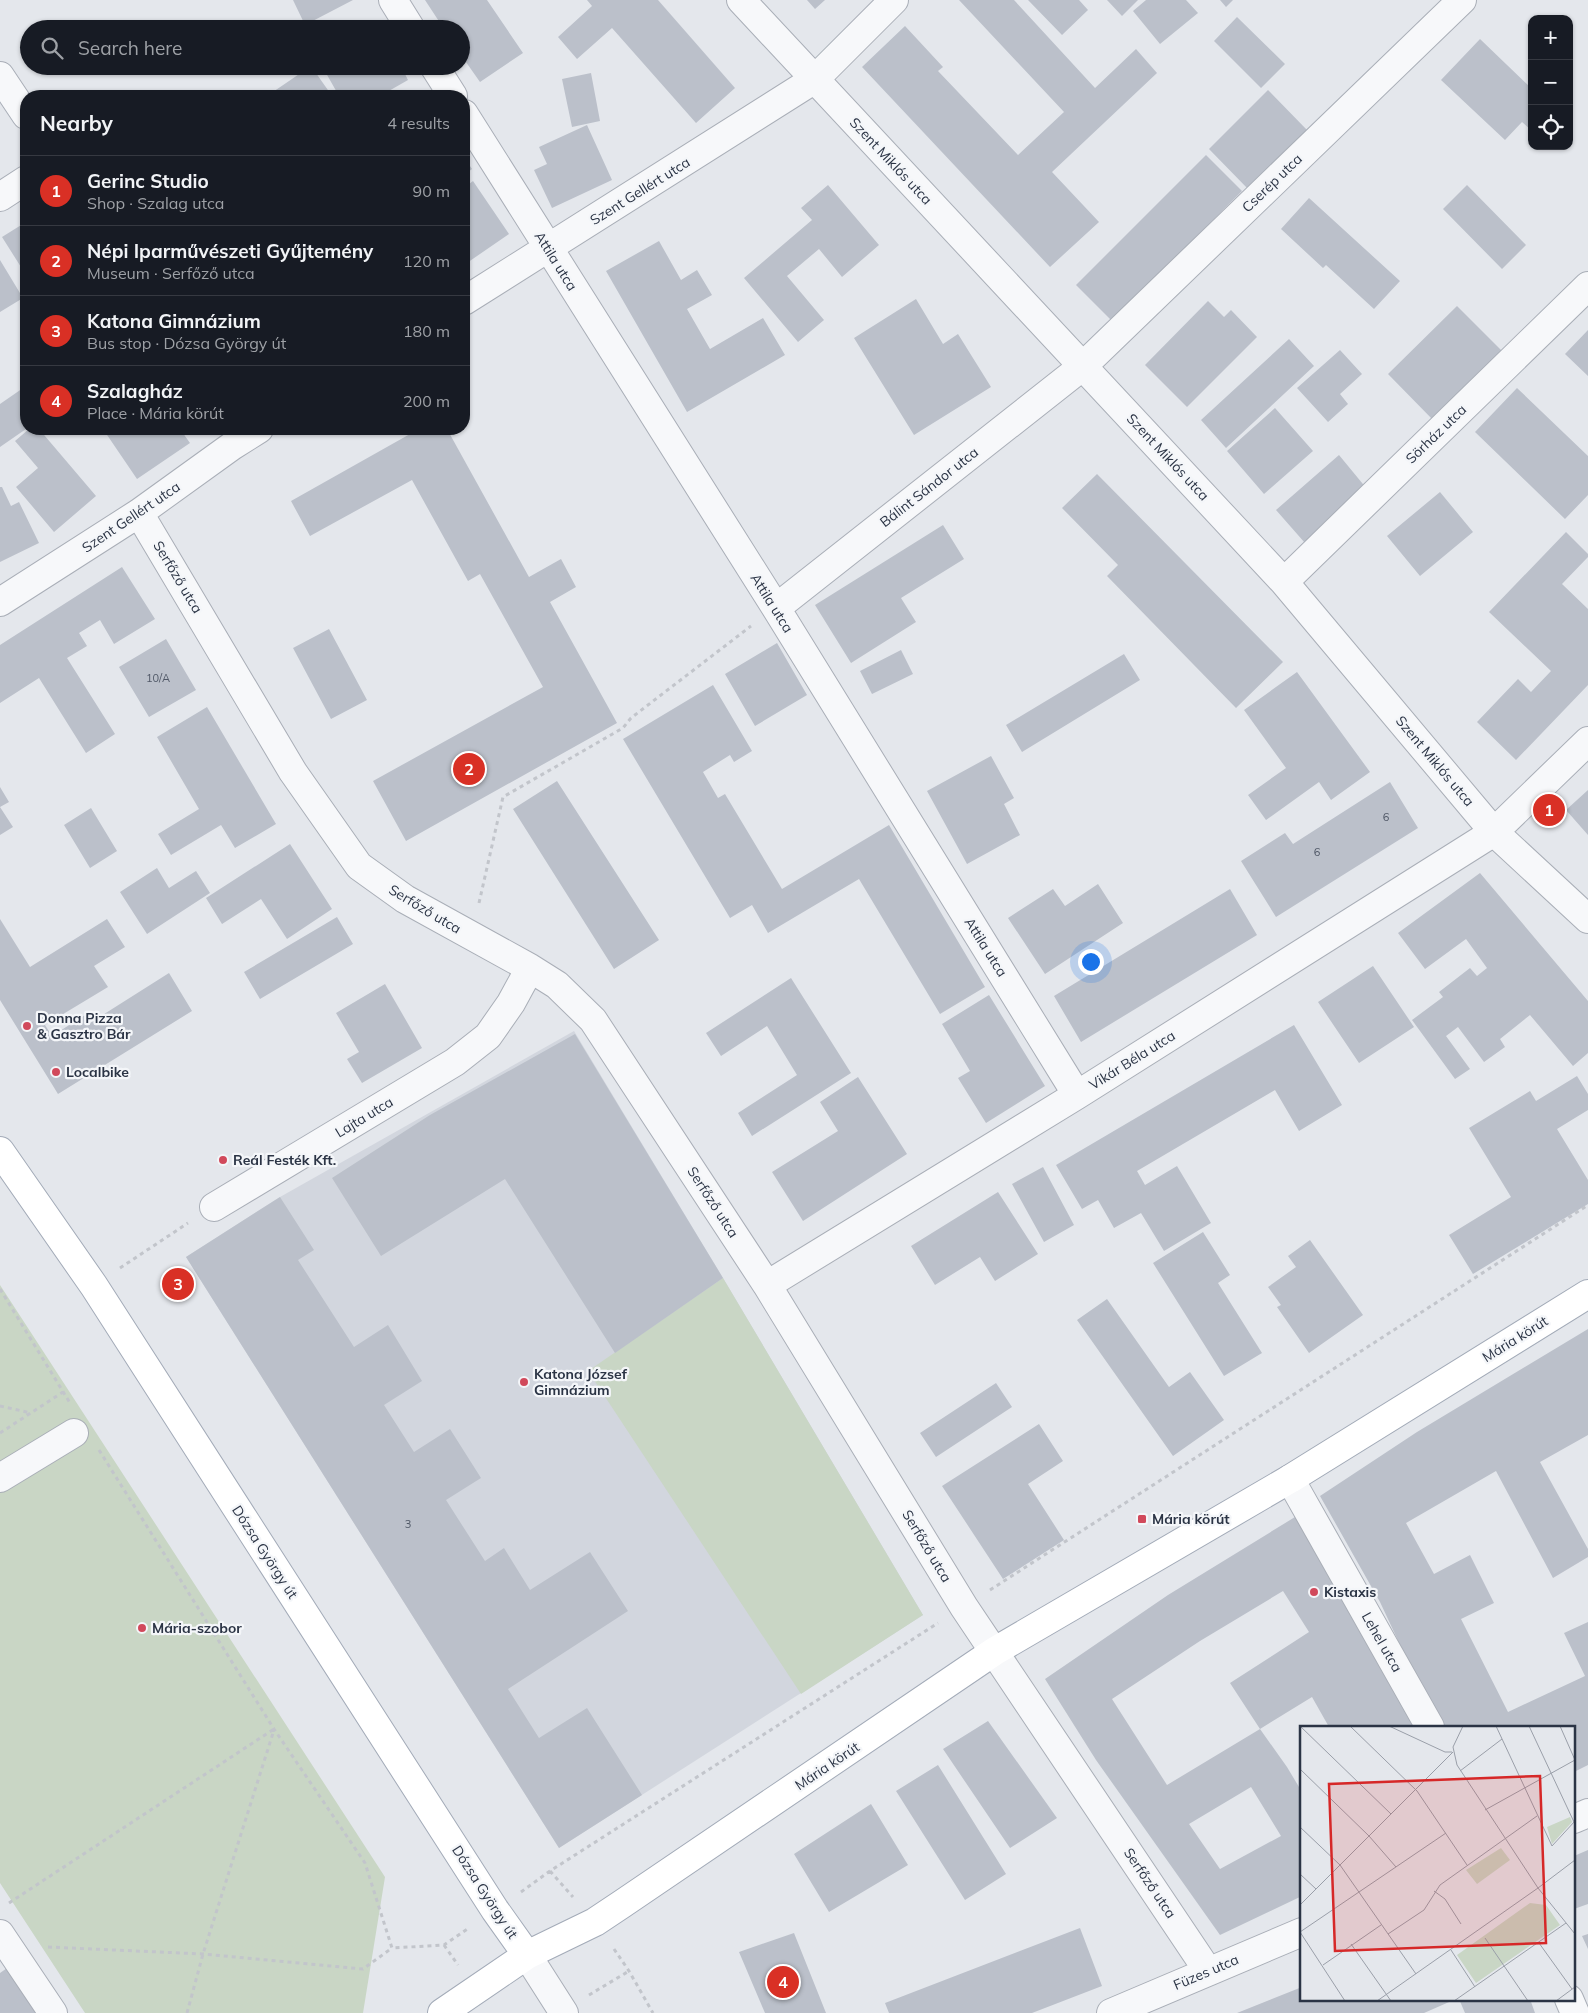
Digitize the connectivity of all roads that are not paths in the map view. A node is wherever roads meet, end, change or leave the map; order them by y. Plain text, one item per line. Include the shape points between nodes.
1 (392, 0) edge
2 (741, 0) edge
3 (894, 0) edge
4 (1462, 0) edge
5 (404, 20) edge
6 (440, 75) edge
7 (0, 76) edge
8 (815, 79) junction
9 (449, 90) edge
10 (20, 106) edge
11 (470, 124) edge
12 (20, 184) edge
13 (0, 197) edge
14 (548, 249) junction
15 (1588, 286) edge
16 (470, 297) edge
17 (1083, 366) junction
18 (227, 437) edge
19 (139, 513) junction
20 (1284, 582) junction
21 (0, 602) edge
22 (776, 608) junction
23 (1588, 741) edge
24 (1494, 832) junction
25 (1588, 919) edge
26 (530, 968) junction
27 (1077, 1094) junction
28 (0, 1151) edge
29 (214, 1207) road end
30 (767, 1285) junction
31 (1588, 1294) edge
32 (80, 1428) road end
33 (0, 1478) edge
34 (1290, 1479) junction
35 (996, 1651) junction
36 (1429, 1726) edge
37 (1588, 1813) edge
38 (1576, 1818) edge
39 (1300, 1933) edge
40 (2, 1943) edge
41 (527, 1955) junction
42 (1208, 1971) junction
43 (1569, 2000) edge
44 (564, 2012) edge
45 (53, 2013) edge
46 (442, 2013) edge
47 (1112, 2013) edge
48 (1575, 2013) edge

1 - 5 street
2 - 8 street, Szent Miklós utca
3 - 8 street, Szent Gellért utca
4 - 17 street, Cserép utca
6 - 9 street
7 - 10 street
8 - 14 street, Szent Gellért utca
8 - 17 street, Szent Miklós utca
11 - 14 street, Attila utca
12 - 13 street
14 - 16 street, Szent Gellért utca
14 - 22 street, Attila utca
15 - 20 street, Sörház utca
17 - 20 street, Szent Miklós utca
17 - 22 street, Bálint Sándor utca
18 - 19 street, Szent Gellért utca
19 - 21 street, Szent Gellért utca
19 - 26 street, Serfőző utca via 293,772 359,866 405,899
20 - 24 street, Szent Miklós utca
22 - 27 street, Attila utca
23 - 24 street, Vikár Béla utca
24 - 25 street, Szent Miklós utca
24 - 27 street, Vikár Béla utca
26 - 29 street, Lajta utca via 488,1036 456,1062
26 - 30 street, Serfőző utca via 556,986 593,1020
27 - 30 street, Vikár Béla utca
28 - 41 main road, Dózsa György út via 94,1286
30 - 35 street, Serfőző utca via 964,1607
31 - 34 main road, Mária körút
32 - 33 street
34 - 35 main road, Mária körút
34 - 36 street, Lehel utca
35 - 41 main road, Mária körút via 616,1909
35 - 42 street, Serfőző utca
37 - 38 street
39 - 42 street, Füzes utca
40 - 45 street
41 - 44 street
41 - 46 main road, Mária körút
42 - 47 street, Füzes utca
43 - 48 street

